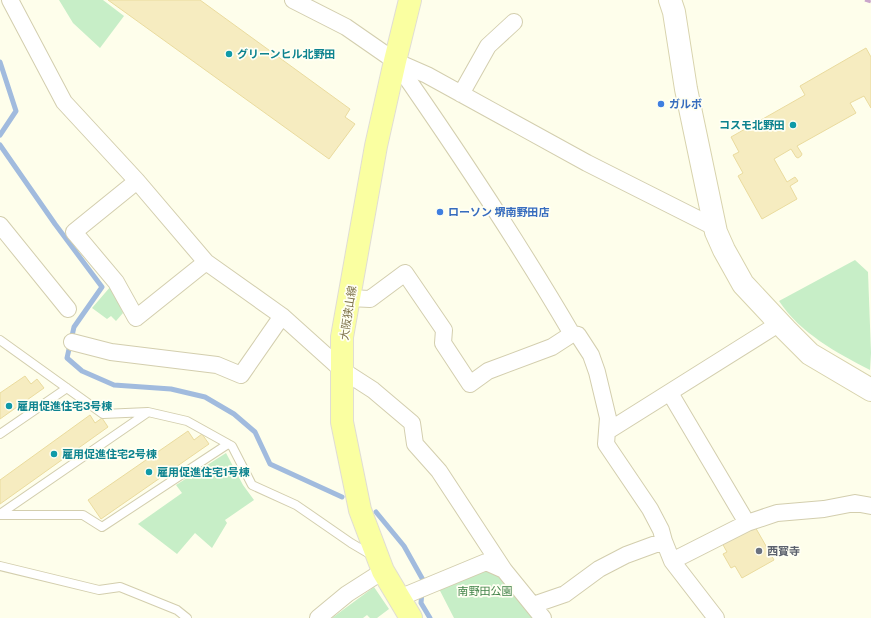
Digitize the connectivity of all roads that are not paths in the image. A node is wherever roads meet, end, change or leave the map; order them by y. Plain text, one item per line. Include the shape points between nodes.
1 (10, 0) edge
2 (293, 0) edge
3 (410, 0) edge
4 (670, 0) edge
5 (514, 22) dead end
6 (395, 61) junction
7 (461, 94) junction
8 (137, 181) junction
9 (0, 225) edge
10 (716, 228) junction
11 (206, 262) junction
12 (350, 298) junction
13 (68, 309) dead end
14 (282, 316) junction
15 (780, 323) junction
16 (572, 334) junction
17 (72, 342) dead end
18 (2, 345) edge
19 (342, 370) junction
20 (67, 388) junction
21 (871, 390) edge
22 (670, 393) junction
23 (148, 412) junction
24 (608, 431) junction
25 (0, 434) edge
26 (228, 444) junction
27 (871, 506) edge
28 (0, 515) edge
29 (747, 523) junction
30 (664, 541) junction
31 (672, 561) junction
32 (381, 565) junction
33 (0, 566) edge
34 (504, 570) junction
35 (399, 598) junction
36 (533, 605) junction
37 (187, 618) edge
38 (318, 618) edge
39 (411, 618) edge
40 (543, 618) edge
41 (716, 618) edge

1 - 8 street via 64,102
2 - 6 street via 346,27
3 - 6 main road, 大阪狭山線
4 - 10 street
5 - 7 street via 488,46
6 - 7 street
6 - 12 main road, 大阪狭山線 via 376,146
6 - 16 street via 484,193
7 - 10 street via 587,163
8 - 11 street
8 - 11 street via 74,232 116,282 136,318
9 - 13 street
10 - 15 street via 724,250 744,284
11 - 14 street
12 - 16 street via 370,299 406,272 444,330 443,342 470,384 488,371 552,347
12 - 19 main road, 大阪狭山線 via 342,337
14 - 17 street via 241,374 217,365 111,352
14 - 19 street
15 - 21 street via 810,354
15 - 22 street
16 - 24 street via 578,335 598,372 608,418
18 - 20 lane
19 - 32 main road, 大阪狭山線 via 342,422 360,510
19 - 34 street via 373,390 412,423 415,444 439,471
20 - 23 lane via 103,414
20 - 25 lane
22 - 24 street
22 - 29 street
23 - 26 lane via 187,421
23 - 28 lane
24 - 30 street via 606,444 650,509
26 - 28 lane via 102,527 83,515
26 - 32 lane via 232,446 252,485 296,505
27 - 29 street via 855,503 824,509 777,513
29 - 31 street
30 - 31 street
30 - 36 street via 626,555 599,569 565,594
31 - 41 street
32 - 35 main road, 大阪狭山線
32 - 38 street
33 - 37 lane via 99,590 120,587 177,610
34 - 35 street via 486,562
34 - 36 street
35 - 39 main road, 大阪狭山線
36 - 40 street

